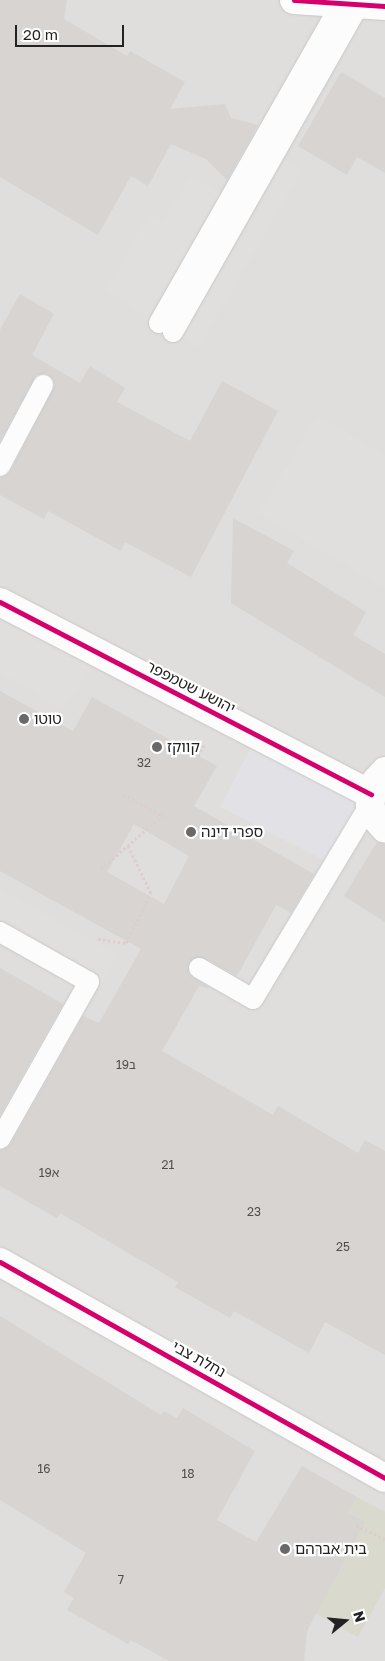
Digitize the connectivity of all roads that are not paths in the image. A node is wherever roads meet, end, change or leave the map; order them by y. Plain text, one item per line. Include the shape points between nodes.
1 (294, 0) edge
2 (362, 5) edge
3 (166, 327) dead end
4 (43, 385) dead end
5 (0, 466) edge
6 (0, 602) edge
7 (385, 771) edge
8 (371, 799) junction
9 (385, 830) edge
10 (0, 932) edge
11 (199, 968) dead end
12 (0, 1139) edge
13 (0, 1262) edge
14 (385, 1478) edge

1 - 2 street
2 - 3 lane
4 - 5 lane
6 - 8 street, יהושע שטמפפר
7 - 8 street
8 - 9 street
8 - 11 lane via 253,999
10 - 12 lane via 89,982
13 - 14 street, נחלת צבי

